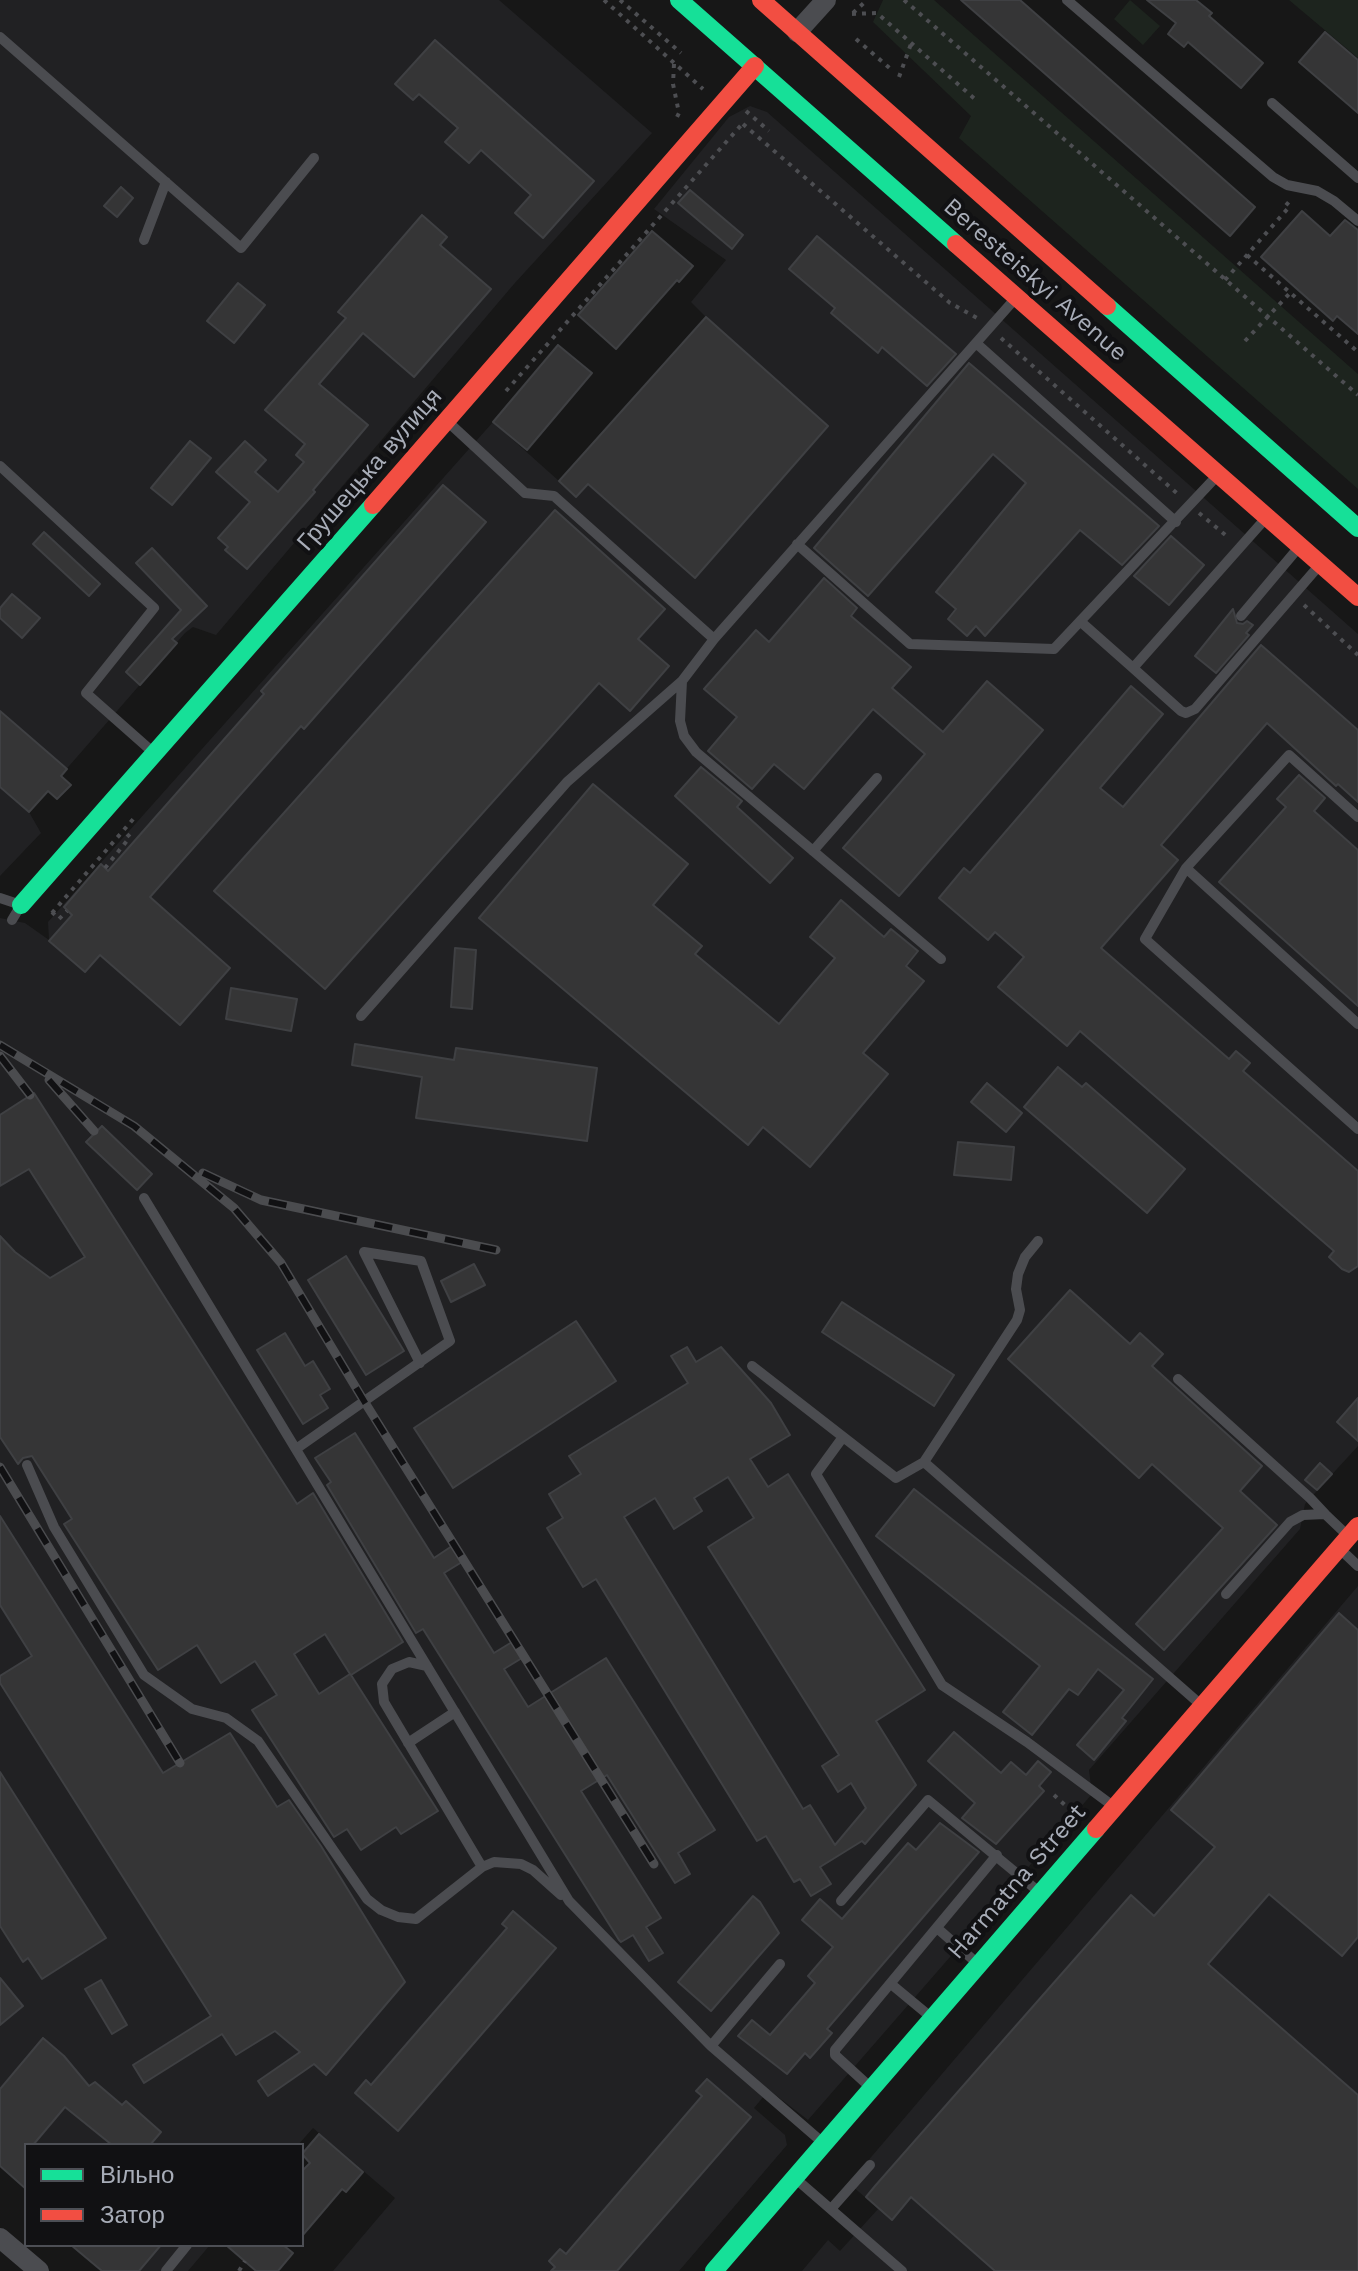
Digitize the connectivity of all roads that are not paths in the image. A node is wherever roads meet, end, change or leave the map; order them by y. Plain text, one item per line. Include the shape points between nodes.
1 (679, 0) edge
2 (761, 0) edge
3 (826, 0) edge
4 (1067, 0) edge
5 (797, 32) junction
6 (0, 37) edge
7 (755, 66) junction
8 (1272, 103) dead end
9 (314, 158) dead end
10 (1358, 178) edge
11 (166, 182) junction
12 (1358, 221) edge
13 (144, 240) dead end
14 (1017, 296) junction
15 (976, 343) junction
16 (446, 419) junction
17 (0, 466) edge
18 (1219, 474) junction
19 (1267, 517) junction
20 (1176, 522) junction
21 (1358, 528) edge
22 (797, 544) junction
23 (1301, 546) junction
24 (1321, 564) junction
25 (1358, 597) edge
26 (1241, 616) dead end
27 (1081, 622) junction
28 (714, 639) junction
29 (1133, 668) junction
30 (682, 681) junction
31 (155, 755) junction
32 (877, 778) dead end
33 (1358, 817) edge
34 (813, 851) junction
35 (1186, 868) junction
36 (0, 898) edge
37 (16, 912) joint
38 (941, 959) dead end
39 (361, 1016) dead end
40 (1358, 1024) edge
41 (1358, 1129) edge
42 (144, 1198) dead end
43 (1038, 1241) dead end
44 (420, 1363) junction
45 (752, 1366) dead end
46 (1178, 1379) dead end
47 (843, 1437) junction
48 (296, 1449) junction
49 (924, 1462) junction
50 (27, 1465) dead end
51 (1325, 1514) junction
52 (1349, 1537) edge
53 (1358, 1566) edge
54 (1226, 1594) dead end
55 (427, 1666) junction
56 (1203, 1707) junction
57 (455, 1712) junction
58 (408, 1743) junction
59 (1114, 1807) junction
60 (997, 1855) junction
61 (482, 1867) junction
62 (1040, 1892) junction
63 (569, 1901) junction
64 (841, 1901) dead end
65 (937, 1928) junction
66 (780, 1964) dead end
67 (978, 1964) junction
68 (891, 1984) junction
69 (932, 2018) junction
70 (711, 2046) junction
71 (871, 2088) junction
72 (824, 2143) junction
73 (870, 2165) dead end
74 (794, 2178) junction
75 (831, 2209) junction
76 (0, 2238) edge
77 (185, 2247) edge
78 (39, 2271) edge
79 (166, 2271) edge
80 (714, 2271) edge
81 (902, 2271) edge

1 - 7 street, Beresteiskyi Avenue
2 - 5 street, Beresteiskyi Avenue
3 - 5 street
4 - 12 lane via 1273,177 1317,191
5 - 21 street, Beresteiskyi Avenue
6 - 11 lane
7 - 14 street, Beresteiskyi Avenue
7 - 16 street, Грушецька вулиця
8 - 10 lane
9 - 11 lane via 241,248
11 - 13 lane
14 - 15 lane
14 - 18 street, Beresteiskyi Avenue
15 - 20 lane
15 - 22 lane
16 - 28 lane via 525,493 554,496
16 - 31 street, Грушецька вулиця
17 - 31 lane via 154,608 86,693
18 - 19 street, Beresteiskyi Avenue
18 - 20 lane
19 - 23 street, Beresteiskyi Avenue
19 - 29 lane
20 - 27 lane
22 - 27 lane via 913,645 1054,649
22 - 28 lane
23 - 24 street, Beresteiskyi Avenue
23 - 26 lane
24 - 25 street, Beresteiskyi Avenue
24 - 29 lane via 1190,712 1181,711
27 - 29 lane
28 - 30 lane
30 - 34 lane via 680,721 696,752
30 - 39 lane via 567,782
31 - 37 street, Грушецька вулиця
32 - 34 lane
33 - 35 lane via 1289,755
34 - 38 lane
35 - 40 lane
35 - 41 lane via 1145,939
36 - 37 lane
42 - 48 lane
43 - 49 lane via 1018,1274 1017,1320
44 - 44 lane via 450,1341 421,1261 364,1252
44 - 48 lane
45 - 47 lane
46 - 51 lane
47 - 49 lane via 896,1478
47 - 59 lane via 816,1474 942,1685
48 - 55 lane
49 - 56 lane
50 - 61 lane via 54,1527 144,1675 192,1709 226,1718 258,1741 367,1899 398,1917 416,1919
51 - 52 lane
51 - 54 lane via 1290,1522
52 - 53 lane
52 - 56 street, Harmatna Street
55 - 57 lane
55 - 58 lane via 409,1662 392,1669 382,1684 384,1702
56 - 59 street, Harmatna Street
57 - 58 lane
57 - 63 lane
58 - 61 lane
59 - 62 street, Harmatna Street
60 - 62 lane
60 - 64 lane via 928,1800
60 - 65 lane
61 - 63 lane via 494,1862 521,1864
62 - 67 street, Harmatna Street
63 - 70 lane
65 - 67 lane
65 - 68 lane
66 - 70 lane
67 - 69 street, Harmatna Street
68 - 69 lane
68 - 71 lane via 834,2052
69 - 71 street, Harmatna Street
70 - 72 lane
71 - 72 street, Harmatna Street
72 - 74 street, Harmatna Street
73 - 75 lane
74 - 75 lane
74 - 80 street, Harmatna Street
75 - 81 lane
76 - 78 street
77 - 79 lane

